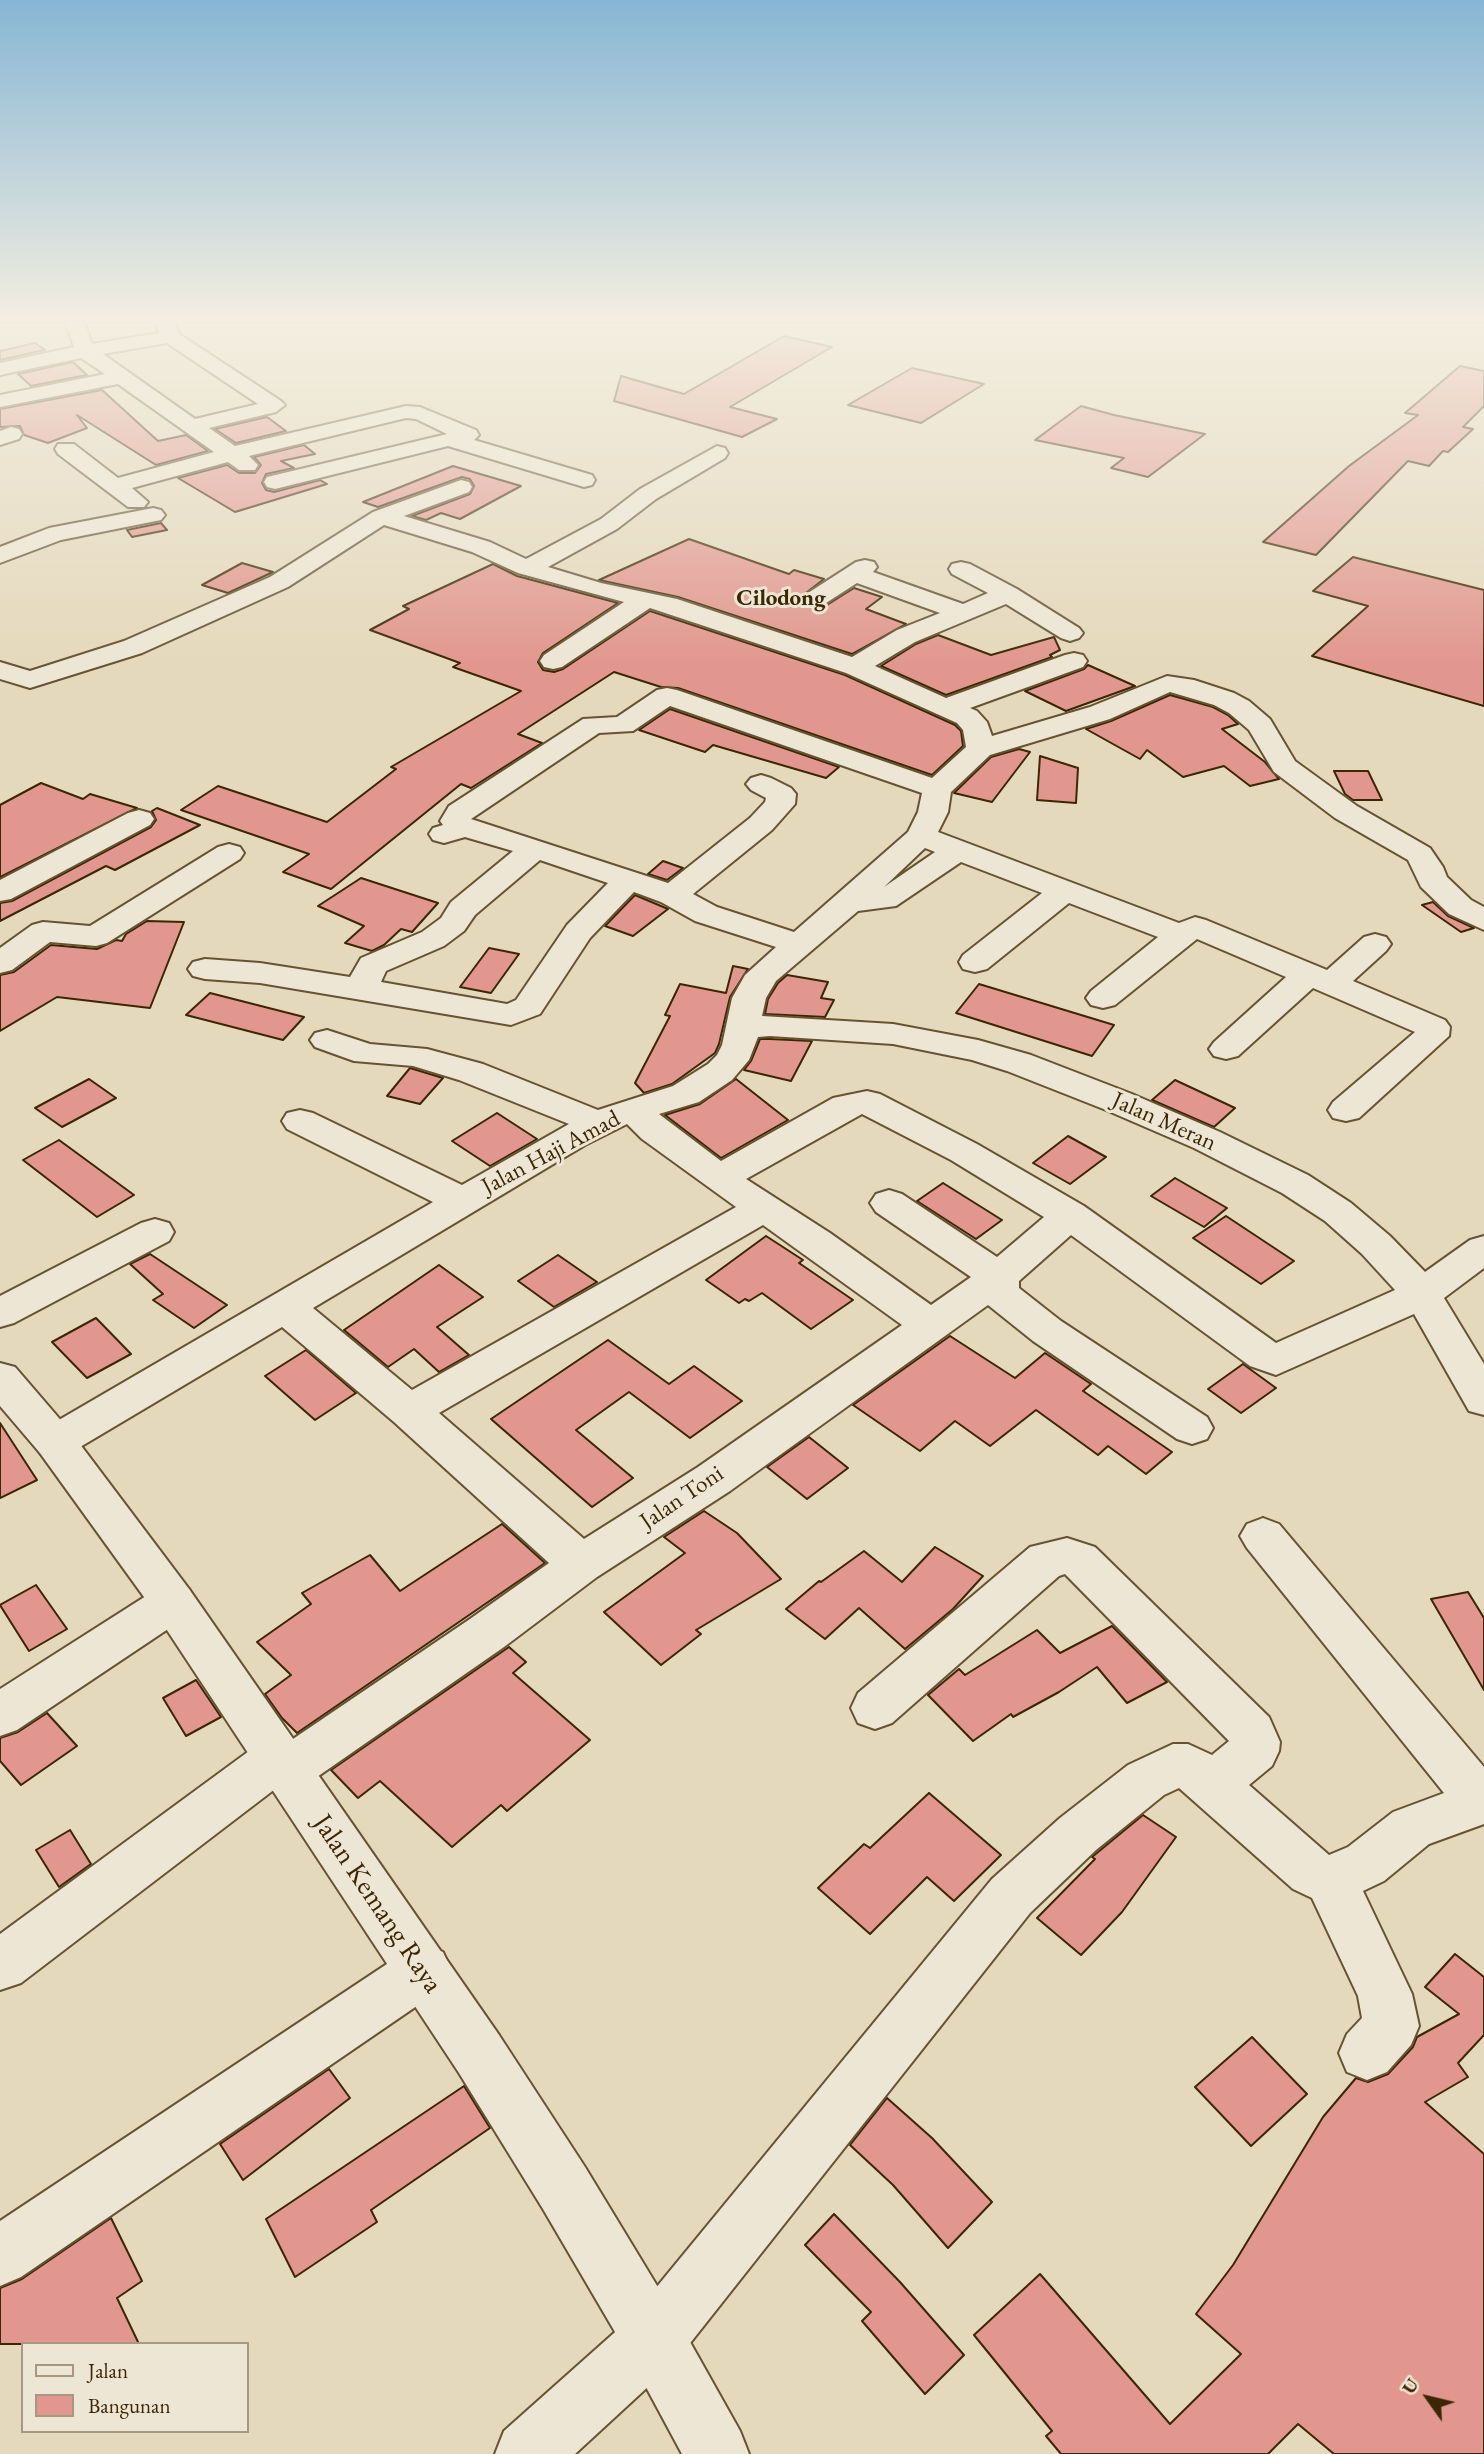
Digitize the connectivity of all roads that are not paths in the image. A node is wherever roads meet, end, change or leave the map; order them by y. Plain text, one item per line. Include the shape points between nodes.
1 (205, 436) edge
2 (307, 436) edge
3 (459, 437) joint
4 (66, 449) dead end
5 (717, 453) dead end
6 (230, 454) junction
7 (593, 476) dead end
8 (114, 486) junction
9 (461, 487) dead end
10 (381, 517) junction
11 (0, 556) edge
12 (527, 568) junction
13 (961, 569) dead end
14 (1008, 594) junction
15 (646, 598) junction
16 (817, 598) dead end
17 (962, 612) junction
18 (1070, 633) dead end
19 (553, 661) dead end
20 (1074, 661) dead end
21 (855, 667) junction
22 (0, 670) edge
23 (30, 680) junction
24 (0, 695) edge
25 (949, 706) junction
26 (980, 749) junction
27 (761, 784) dead end
28 (937, 789) junction
29 (139, 819) dead end
30 (921, 836) junction
31 (536, 848) junction
32 (957, 850) junction
33 (229, 853) dead end
34 (628, 880) junction
35 (6, 882) edge
36 (1066, 890) junction
37 (672, 895) junction
38 (849, 903) junction
39 (1484, 920) edge
40 (1181, 935) junction
41 (799, 944) junction
42 (1375, 944) dead end
43 (975, 962) dead end
44 (0, 963) edge
45 (205, 969) dead end
46 (1320, 979) junction
47 (361, 989) junction
48 (1103, 998) dead end
49 (743, 1028) junction
50 (327, 1040) dead end
51 (1226, 1049) dead end
52 (1346, 1110) dead end
53 (616, 1116) junction
54 (300, 1121) dead end
55 (719, 1178) junction
56 (463, 1201) junction
57 (889, 1203) dead end
58 (764, 1209) junction
59 (1070, 1215) junction
60 (155, 1232) dead end
61 (1484, 1250) edge
62 (999, 1277) junction
63 (1422, 1294) junction
64 (285, 1307) junction
65 (0, 1313) edge
66 (930, 1325) junction
67 (0, 1378) edge
68 (1484, 1400) edge
69 (409, 1411) junction
70 (1192, 1428) dead end
71 (55, 1442) junction
72 (1264, 1536) dead end
73 (581, 1564) junction
74 (173, 1602) junction
75 (875, 1708) dead end
76 (0, 1715) edge
77 (282, 1764) junction
78 (1217, 1788) junction
79 (1483, 1802) edge
80 (1331, 1881) junction
81 (2, 1965) dead end
82 (424, 1970) junction
83 (1367, 2053) dead end
84 (0, 2256) edge
85 (654, 2339) junction
86 (527, 2454) edge
87 (717, 2454) edge

1 - 6 street
2 - 6 street
3 - 6 street via 284,488
3 - 7 street
4 - 8 street
5 - 12 street via 648,494 609,524
6 - 8 street
8 - 11 street via 161,521 47,523
9 - 10 street
10 - 12 street via 481,547
10 - 23 street via 279,582 133,647
12 - 15 street
13 - 14 street
14 - 17 street
14 - 18 street
15 - 19 street
15 - 21 street
16 - 17 street via 860,571
17 - 21 street via 906,636
20 - 25 street
21 - 25 street
22 - 23 street
23 - 24 street
25 - 26 street via 977,728
26 - 28 street
26 - 39 street via 1100,713 1167,684 1224,699 1260,725 1284,766 1346,812 1419,854 1444,893
27 - 37 street via 781,794 780,804
28 - 30 street, Jalan Haji Amad via 933,812
28 - 31 street via 664,697 619,726 593,725 460,812 456,821 454,831
29 - 35 street
30 - 32 street
30 - 38 street, Jalan Haji Amad
31 - 34 street
31 - 47 street via 461,909 453,923 433,939 373,965
32 - 36 street
32 - 38 street via 897,893
33 - 44 street via 96,936 43,932
34 - 37 street
34 - 47 street via 578,932 520,1013 492,1014
36 - 40 street
36 - 43 street
37 - 41 street via 706,914
38 - 41 street, Jalan Haji Amad
40 - 46 street via 1195,927 1203,929
40 - 48 street
41 - 49 street, Jalan Haji Amad via 754,985
42 - 46 street
45 - 47 street
46 - 51 street
46 - 52 street via 1427,1023 1434,1032
49 - 53 street, Jalan Haji Amad via 732,1060 705,1084
49 - 63 street, Jalan Meran via 893,1034 936,1041 1019,1063 1106,1097 1208,1140 1295,1184 1338,1212
50 - 53 street via 366,1054 415,1056
53 - 55 street via 655,1131
53 - 56 street, Jalan Haji Amad
54 - 56 street
55 - 58 street
55 - 59 street via 860,1101 964,1152
56 - 64 street, Jalan Haji Amad
57 - 62 street
58 - 66 street
58 - 69 street
59 - 62 street, Jalan Toni
59 - 63 street via 1276,1360
60 - 65 street
61 - 63 street
62 - 66 street, Jalan Toni
62 - 70 street via 999,1293 1047,1331
63 - 68 street, Jalan Meran
64 - 69 street
64 - 71 street, Jalan Haji Amad
66 - 73 street, Jalan Toni via 714,1479
67 - 71 street, Jalan Kemang Raya
69 - 73 street
71 - 74 street, Jalan Kemang Raya
72 - 79 street
73 - 77 street, Jalan Toni via 466,1648
74 - 76 street
74 - 77 street, Jalan Kemang Raya
75 - 78 street via 1046,1560 1067,1556 1092,1570 1252,1732 1254,1751 1221,1777
77 - 81 street, Jalan Toni
77 - 82 street, Jalan Kemang Raya
78 - 80 street via 1311,1872
78 - 85 street via 1188,1766 1173,1766 1146,1780 1011,1896
79 - 80 street via 1411,1828 1366,1864
80 - 83 street via 1385,1994 1391,2026
82 - 84 street
82 - 85 street, Jalan Kemang Raya via 565,2188
85 - 86 street
85 - 87 street, Jalan Kemang Raya

